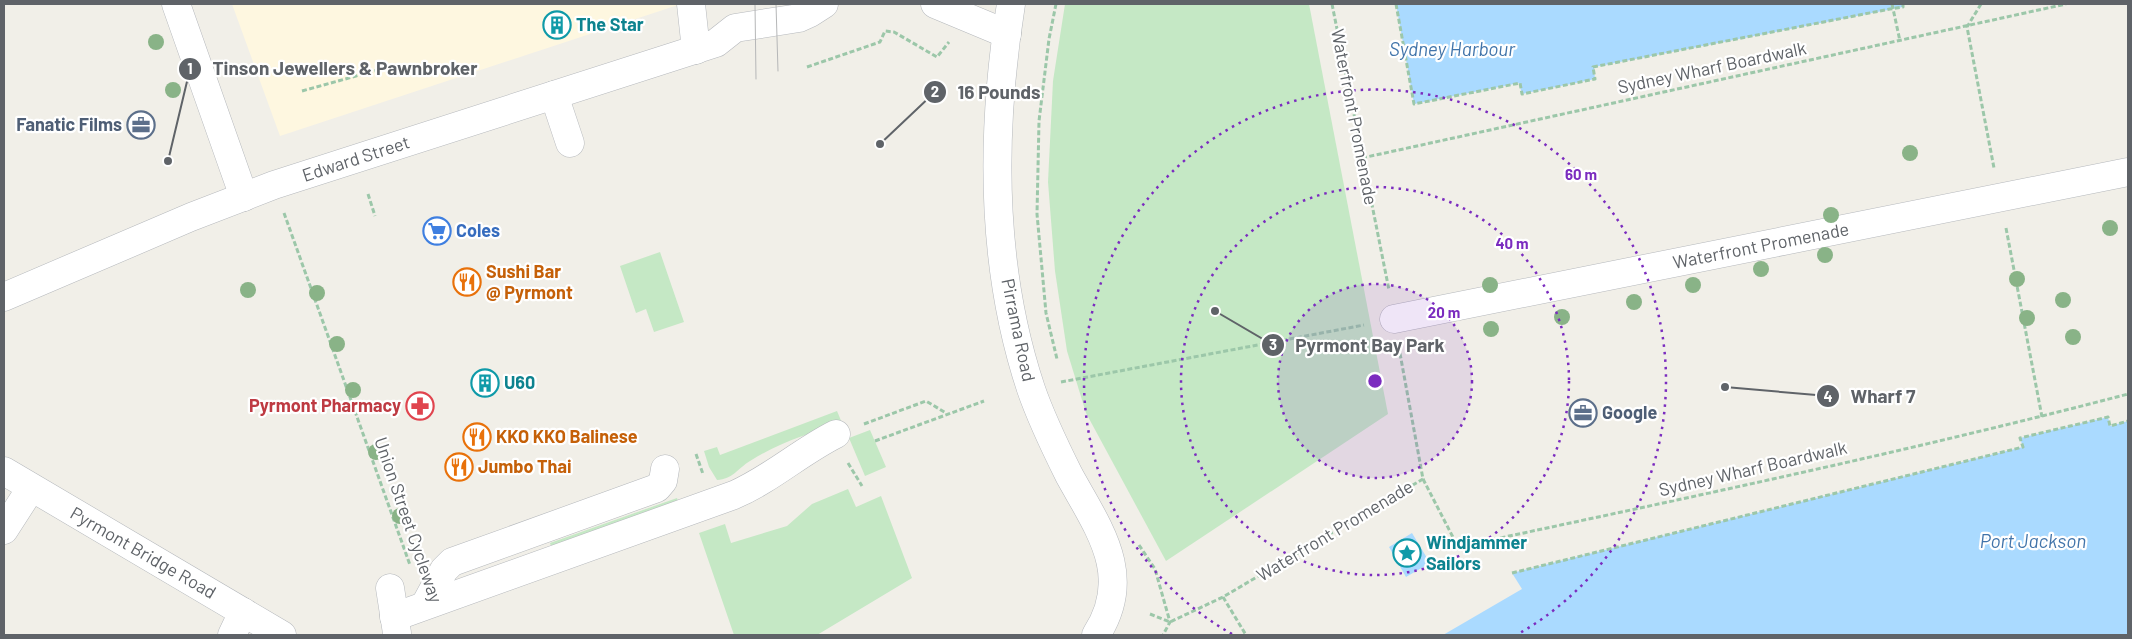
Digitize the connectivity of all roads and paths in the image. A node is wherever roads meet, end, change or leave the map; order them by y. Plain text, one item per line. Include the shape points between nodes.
1 (176, 4) edge
2 (692, 4) edge
3 (824, 4) edge
4 (935, 4) edge
5 (1011, 4) edge
6 (1056, 4) edge
7 (1332, 4) edge
8 (1396, 4) edge
9 (1892, 4) edge
10 (1902, 4) edge
11 (1982, 4) edge
12 (2066, 4) edge
13 (1893, 9) junction
14 (1967, 27) junction
15 (1007, 34) junction
16 (950, 36) dead end
17 (1900, 42) junction
18 (706, 47) junction
19 (807, 67) dead end
20 (385, 68) dead end
21 (302, 91) dead end
22 (554, 95) junction
23 (570, 142) dead end
24 (1362, 158) junction
25 (2128, 172) edge
26 (368, 194) dead end
27 (244, 196) junction
28 (375, 216) dead end
29 (295, 245) dead end
30 (4, 297) edge
31 (1394, 319) junction
32 (1058, 365) dead end
33 (1060, 373) dead end
34 (1062, 382) junction
35 (1031, 388) junction
36 (1066, 390) dead end
37 (2128, 394) edge
38 (984, 401) dead end
39 (946, 413) junction
40 (2128, 421) edge
41 (846, 431) joint
42 (875, 441) dead end
43 (665, 469) dead end
44 (4, 471) edge
45 (1423, 479) junction
46 (32, 488) junction
47 (4, 530) edge
48 (1137, 540) dead end
49 (1512, 573) dead end
50 (390, 588) dead end
51 (1223, 597) junction
52 (425, 605) junction
53 (1150, 614) dead end
54 (1170, 622) junction
55 (238, 624) edge
56 (396, 626) edge
57 (282, 635) edge
58 (1096, 635) edge
59 (1163, 635) edge
60 (1246, 635) edge

1 - 27 street
2 - 18 street
3 - 18 street via 799,18 735,28
4 - 15 street
5 - 15 street, Pirrama Road
6 - 32 path via 1040,121 1038,214 1046,313
7 - 24 path, Waterfront Promenade
8 - 13 path via 1414,104 1520,83 1522,94 1595,79 1593,67
9 - 13 path
10 - 13 path via 1903,7
11 - 14 path
12 - 14 path, Sydney Wharf Boardwalk
13 - 17 path
14 - 17 path, Sydney Wharf Boardwalk
15 - 35 street, Pirrama Road via 999,106 1001,230 1008,291
16 - 19 path via 948,44 937,57 894,32 885,31 880,42
17 - 24 path, Sydney Wharf Boardwalk
18 - 22 street, Edward Street
20 - 21 path
22 - 23 street
22 - 27 street, Edward Street
24 - 31 path, Waterfront Promenade
25 - 31 street, Waterfront Promenade
26 - 28 path
27 - 30 street, Edward Street
29 - 52 path, Union Street Cycleway
31 - 34 path
31 - 45 path, Waterfront Promenade
33 - 34 path
34 - 35 path
34 - 36 path
35 - 58 street, Pirrama Road via 1057,451 1111,557 1110,603
37 - 45 path, Sydney Wharf Boardwalk via 1740,487 1458,547
38 - 39 path
39 - 41 path via 926,401
39 - 42 path
40 - 49 path via 2110,426 2108,417 2020,438 2023,447
41 - 52 street via 813,446 756,485 734,495
43 - 52 street via 663,481 657,488 452,562 444,570
44 - 46 street, Pyrmont Bridge Road
45 - 51 path, Waterfront Promenade
46 - 47 street
46 - 55 street, Pyrmont Bridge Road
48 - 54 path via 1155,569
50 - 56 street
51 - 54 path, Waterfront Promenade
51 - 60 path
52 - 56 street
53 - 54 path
54 - 59 path
55 - 57 street, Pyrmont Bridge Road

